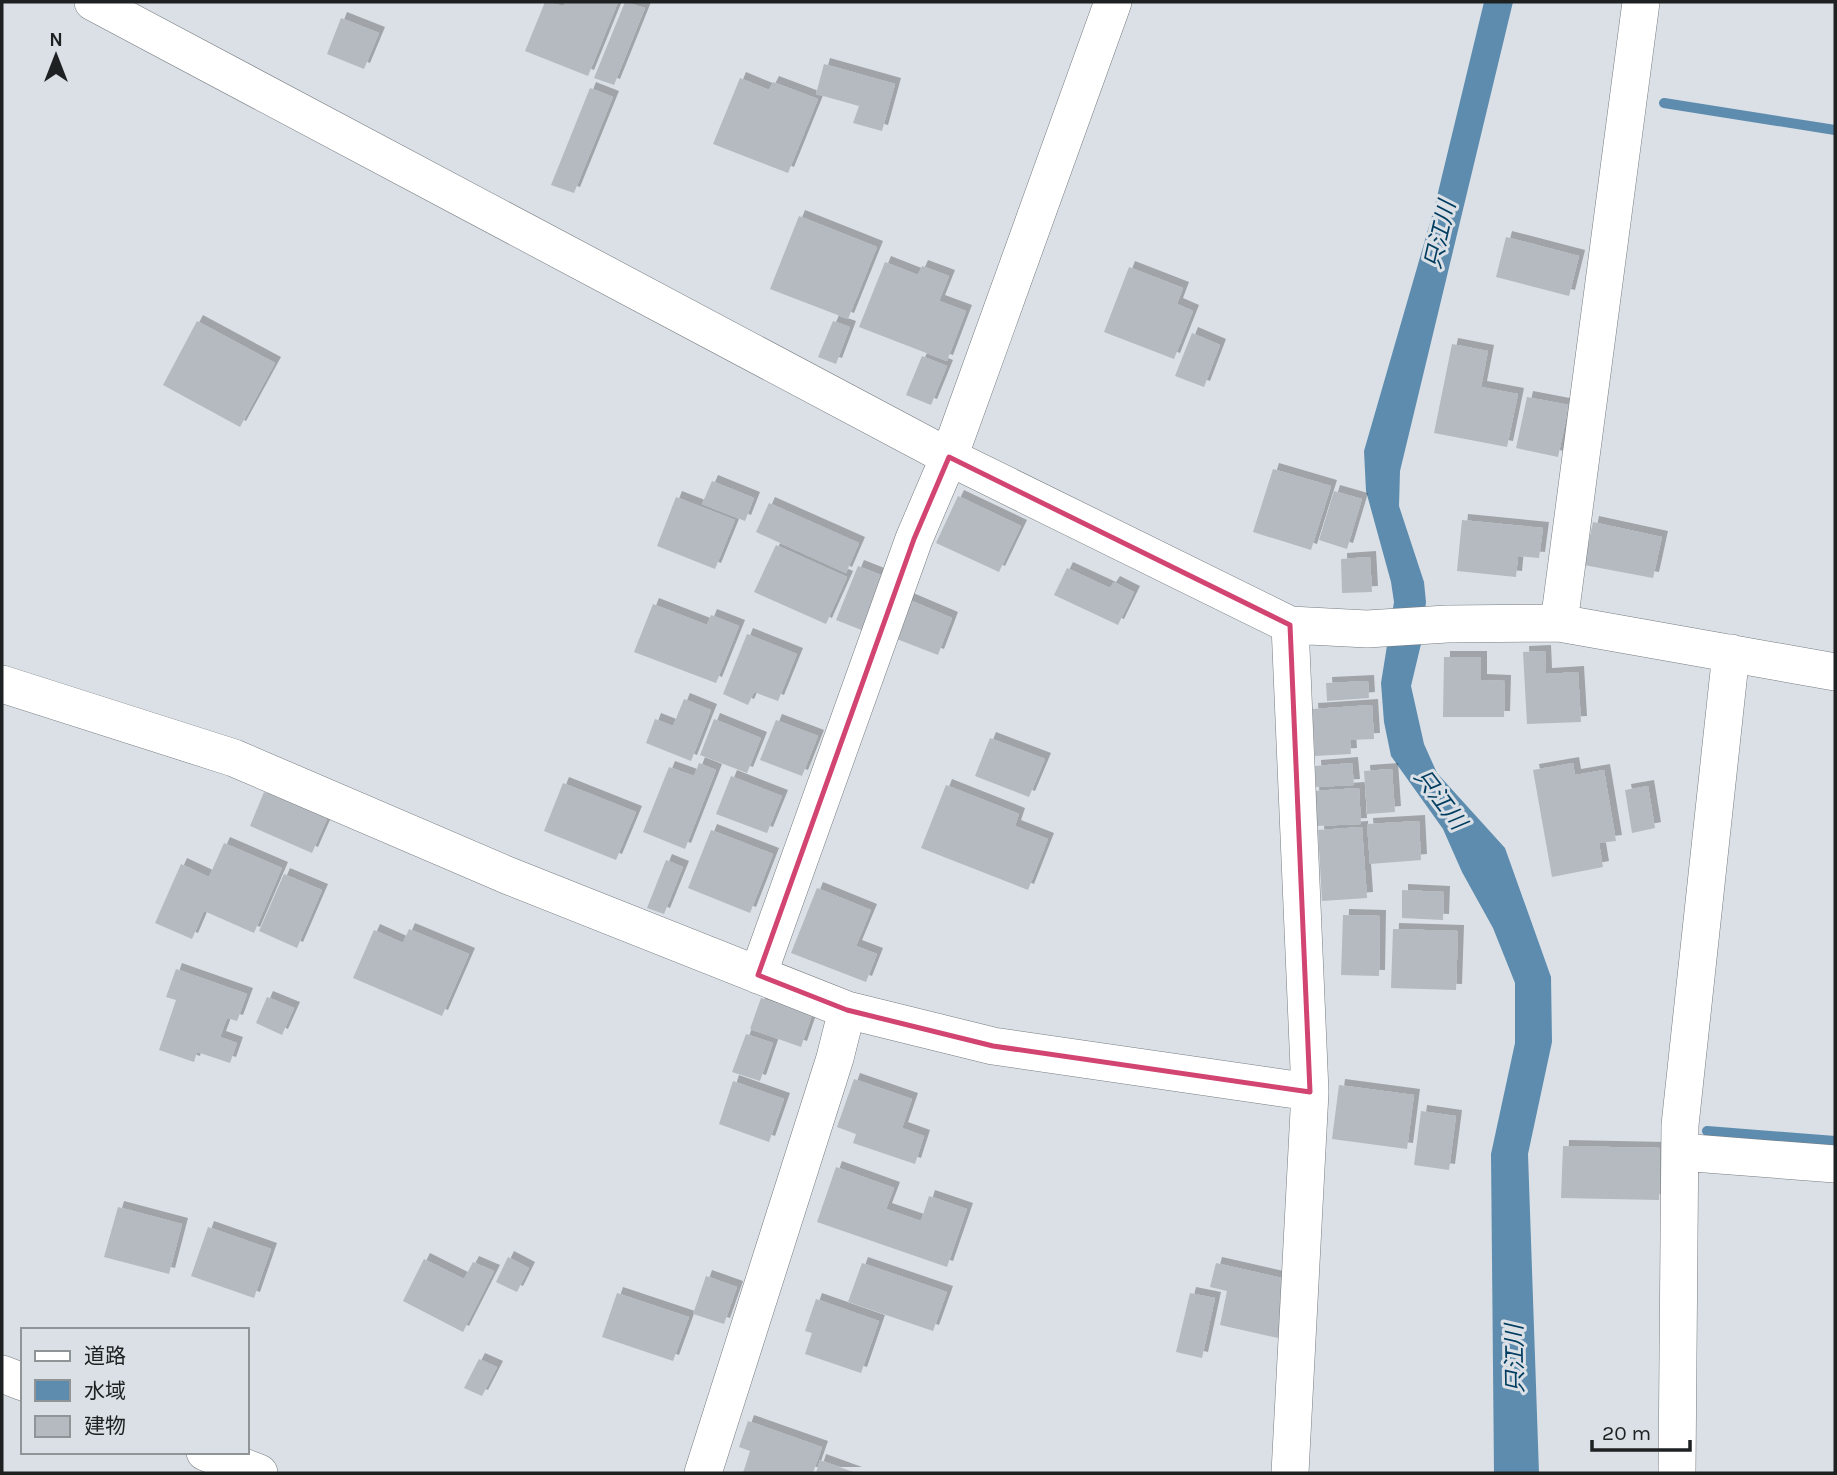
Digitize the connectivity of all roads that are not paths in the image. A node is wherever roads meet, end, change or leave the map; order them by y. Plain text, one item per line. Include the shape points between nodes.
1 (93, 2) edge
2 (1113, 2) edge
3 (1641, 2) edge
4 (949, 457) junction
5 (1559, 623) junction
6 (1290, 625) junction
7 (1731, 653) junction
8 (1835, 672) edge
9 (2, 684) edge
10 (758, 975) junction
11 (846, 1010) junction
12 (1310, 1092) junction
13 (1680, 1152) junction
14 (1835, 1164) edge
15 (2, 1374) edge
16 (21, 1381) edge
17 (210, 1454) edge
18 (259, 1473) edge
19 (703, 1473) edge
20 (1290, 1473) edge
21 (1677, 1473) edge

1 - 4 street
2 - 4 street
3 - 5 street
4 - 6 street
4 - 10 street via 914,539
5 - 6 street via 1367,629
5 - 7 street
6 - 12 street
7 - 8 street
7 - 13 street
9 - 10 street via 233,758 509,876
10 - 11 street
11 - 12 street via 993,1046
11 - 19 street via 831,1072
12 - 20 street
13 - 14 street
13 - 21 street
15 - 16 street
17 - 18 street

